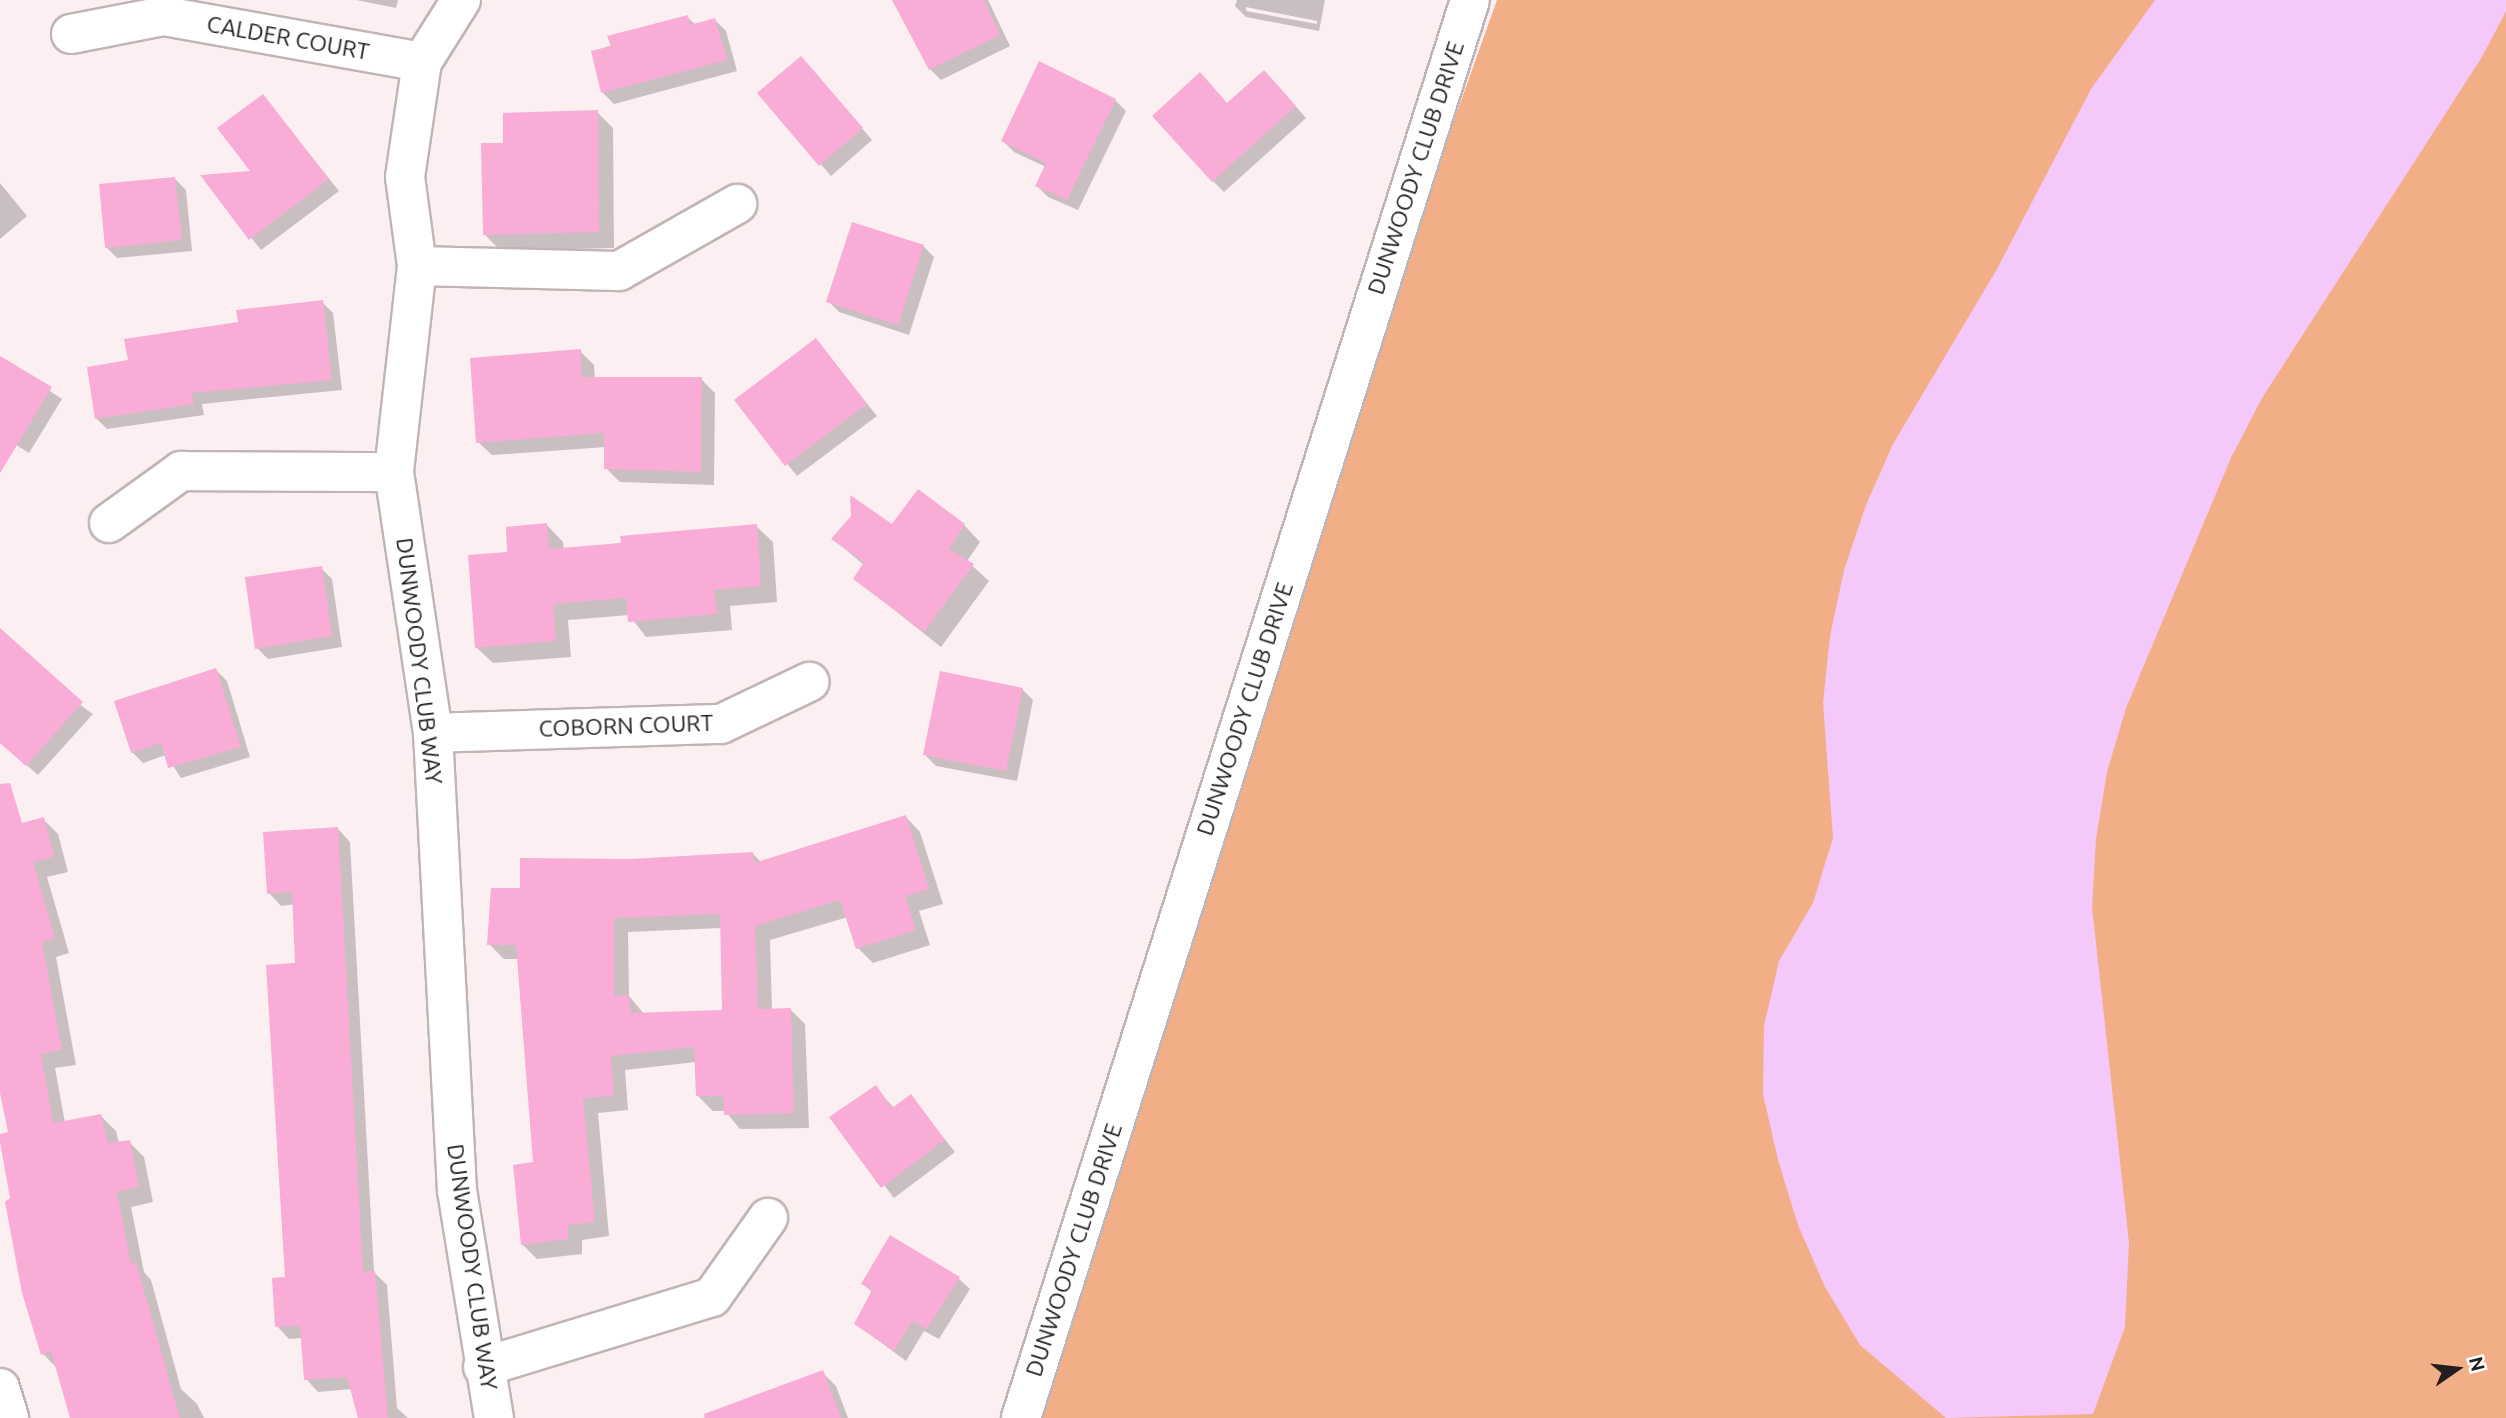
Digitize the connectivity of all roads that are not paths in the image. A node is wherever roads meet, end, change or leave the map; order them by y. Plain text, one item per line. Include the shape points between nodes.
1 (461, 0) edge
2 (1470, 0) edge
3 (71, 34) dead end
4 (422, 62) junction
5 (737, 204) dead end
6 (417, 266) junction
7 (394, 472) junction
8 (109, 523) dead end
9 (809, 682) dead end
10 (433, 733) junction
11 (768, 1218) dead end
12 (483, 1367) junction
13 (0, 1388) edge
14 (9, 1418) edge
15 (494, 1418) edge
16 (1021, 1418) edge

1 - 4 street, DUNWOODY CLUB WAY
2 - 16 street, DUNWOODY CLUB DRIVE
3 - 4 street, CALDER COURT via 164,16
4 - 6 street, DUNWOODY CLUB WAY via 405,177
5 - 6 street via 619,271
6 - 7 street, DUNWOODY CLUB WAY
7 - 8 street via 181,471
7 - 10 street, DUNWOODY CLUB WAY
9 - 10 street, COBORN COURT via 721,724
10 - 12 street, DUNWOODY CLUB WAY via 457,1190
11 - 12 street via 712,1297
12 - 15 street, DUNWOODY CLUB WAY
13 - 14 street

